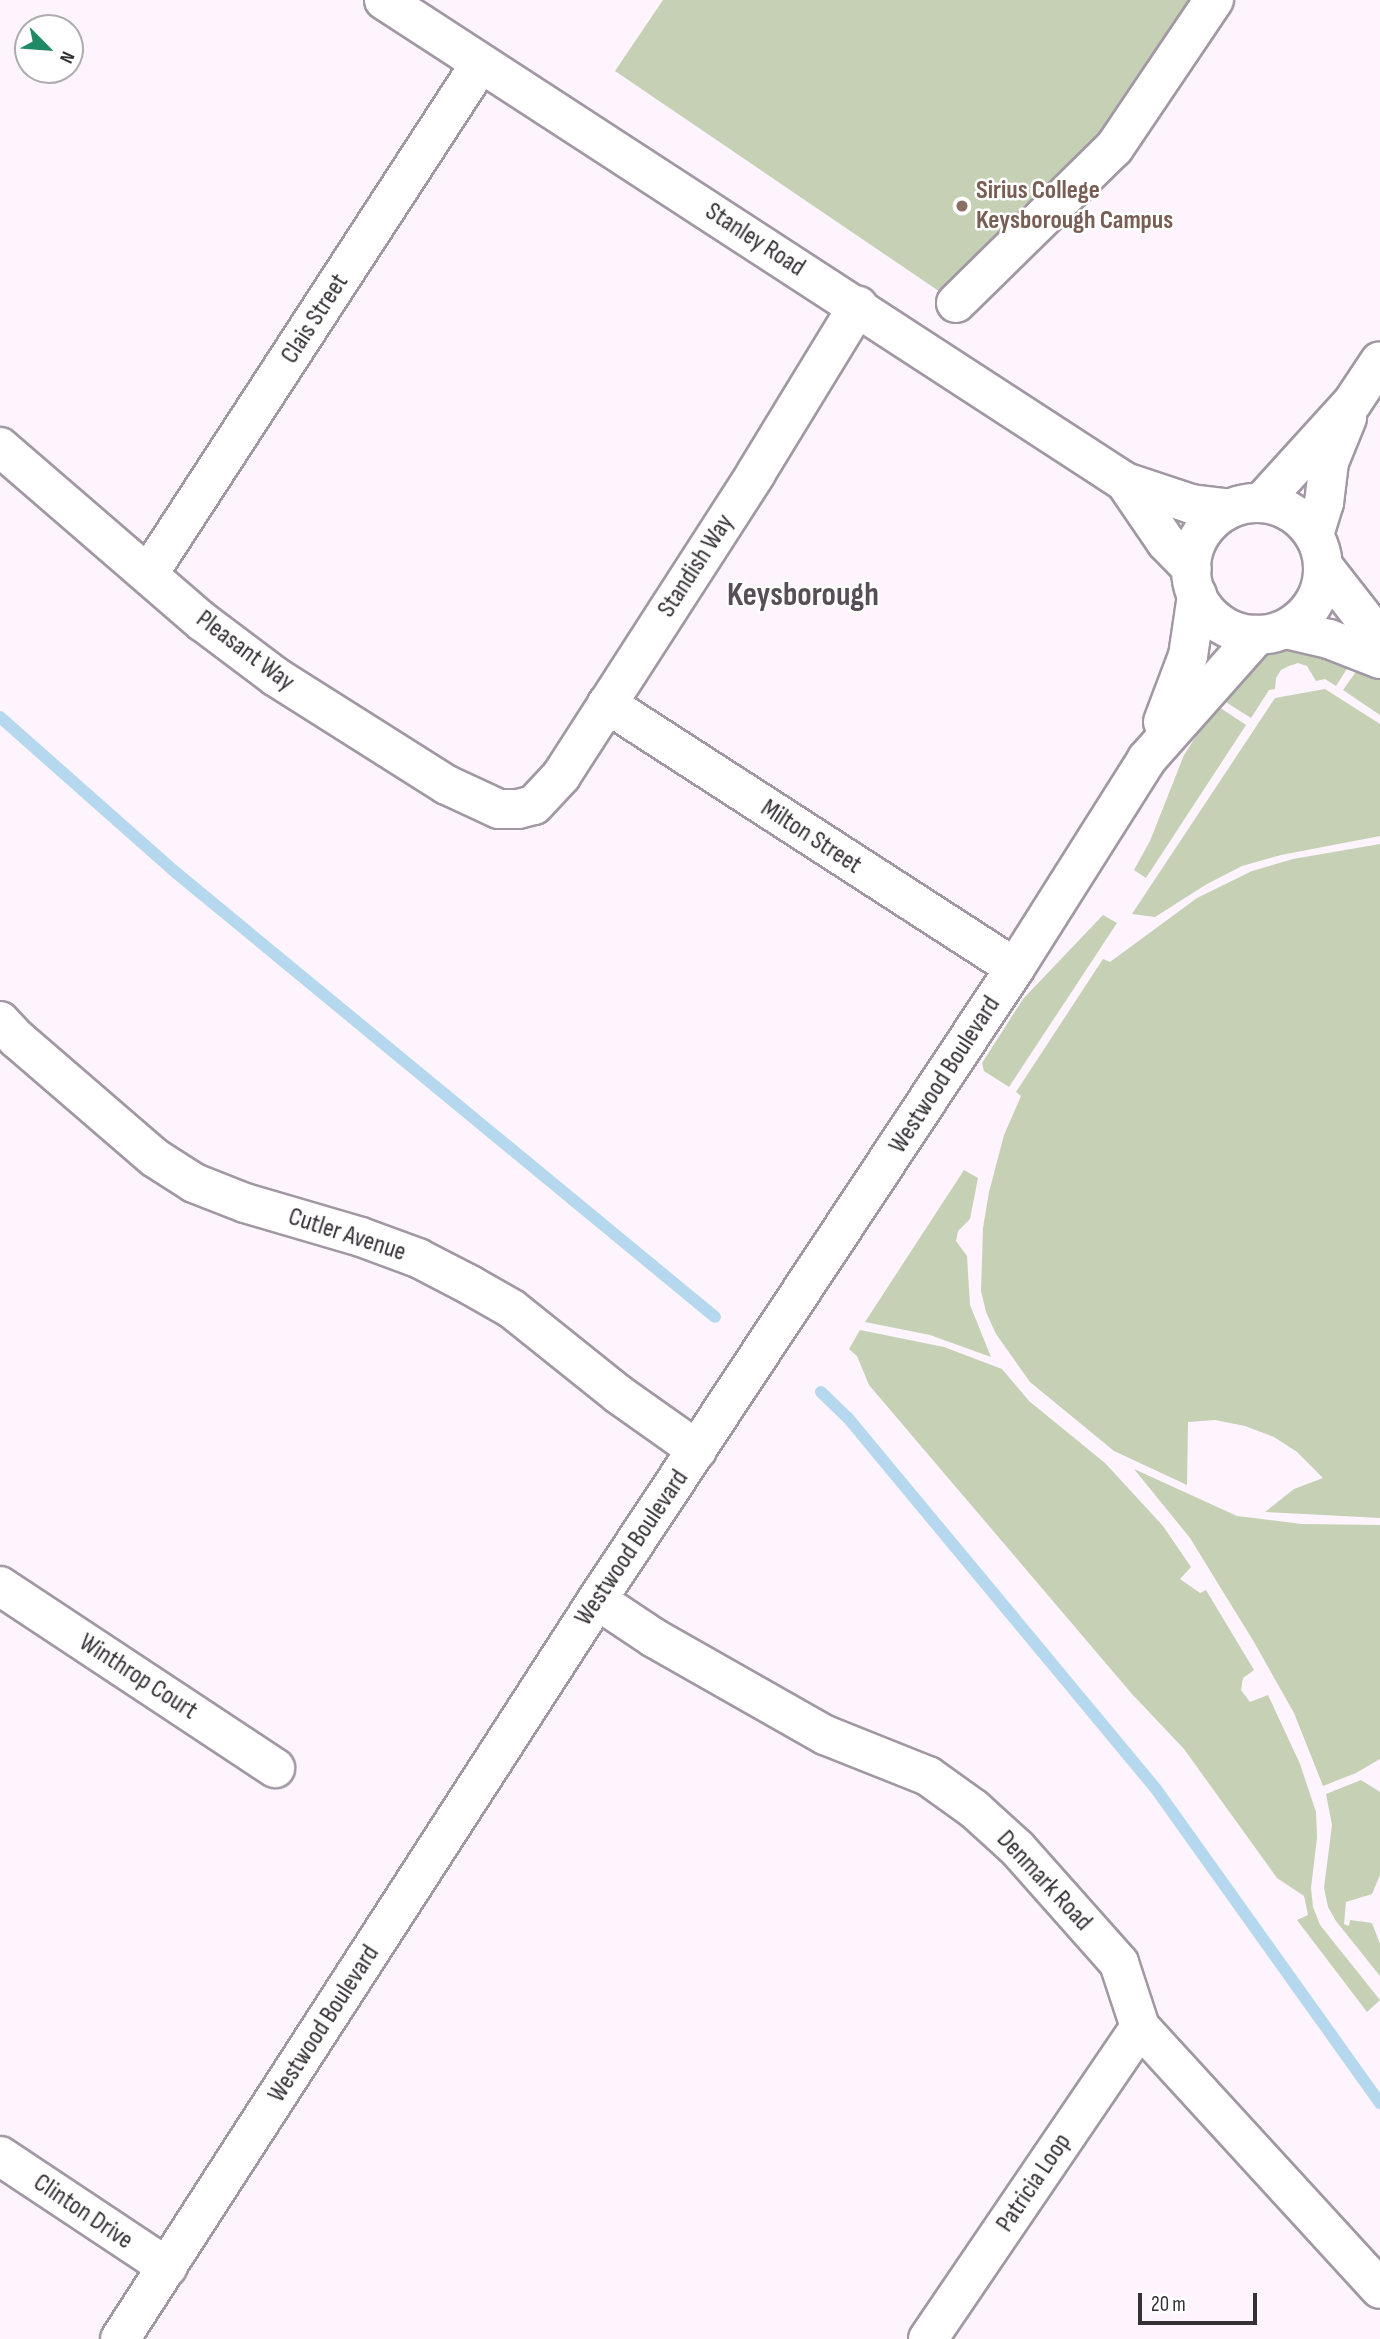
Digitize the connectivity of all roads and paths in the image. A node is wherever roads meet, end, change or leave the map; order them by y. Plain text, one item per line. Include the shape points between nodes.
1 (384, 0) edge
2 (1214, 0) edge
3 (480, 64) junction
4 (956, 303) dead end
5 (859, 306) junction
6 (1380, 361) edge
7 (1352, 404) junction
8 (0, 447) edge
9 (1125, 482) junction
10 (1245, 506) junction
11 (1319, 551) junction
12 (149, 573) junction
13 (1194, 582) junction
14 (1271, 632) junction
15 (1380, 639) edge
16 (1380, 659) edge
17 (607, 704) junction
18 (1147, 759) junction
19 (517, 809) joint
20 (1015, 968) junction
21 (0, 1021) edge
22 (697, 1450) junction
23 (0, 1586) edge
24 (597, 1600) junction
25 (275, 1769) dead end
26 (1140, 2027) junction
27 (0, 2156) edge
28 (167, 2267) junction
29 (1380, 2289) edge
30 (120, 2339) edge
31 (928, 2339) edge

1 - 3 street, Stanley Road
2 - 4 street via 1114,148
3 - 5 street, Stanley Road
3 - 12 street, Clais Street
5 - 9 street, Stanley Road
5 - 17 street, Standish Way
6 - 7 street
7 - 10 street
7 - 11 street via 1329,462
8 - 12 street, Pleasant Way
9 - 10 street, Stanley Road via 1191,504
9 - 13 street, Stanley Road
10 - 11 street via 1282,508 1300,519
10 - 13 street via 1202,534
11 - 14 street via 1321,585 1314,603 1302,618
11 - 15 street
12 - 19 street, Pleasant Way via 204,622 287,684 447,785 499,809
13 - 14 street via 1207,611 1220,624 1238,632
13 - 18 street, Westwood Boulevard via 1182,679
14 - 16 street via 1329,639
14 - 18 street, Westwood Boulevard
17 - 19 street, Standish Way via 549,791 534,804
17 - 20 street, Milton Street
18 - 20 street, Westwood Boulevard
20 - 22 street, Westwood Boulevard
21 - 22 street, Cutler Avenue via 155,1158 194,1183 418,1258 470,1285 512,1309
22 - 24 street, Westwood Boulevard
23 - 25 street, Winthrop Court
24 - 26 street, Denmark Road via 654,1638 825,1735 928,1776 974,1809 1017,1848 1119,1964
24 - 28 street, Westwood Boulevard
26 - 29 street, Denmark Road
26 - 31 street, Patricia Loop
27 - 28 street, Clinton Drive
28 - 30 street, Westwood Boulevard

